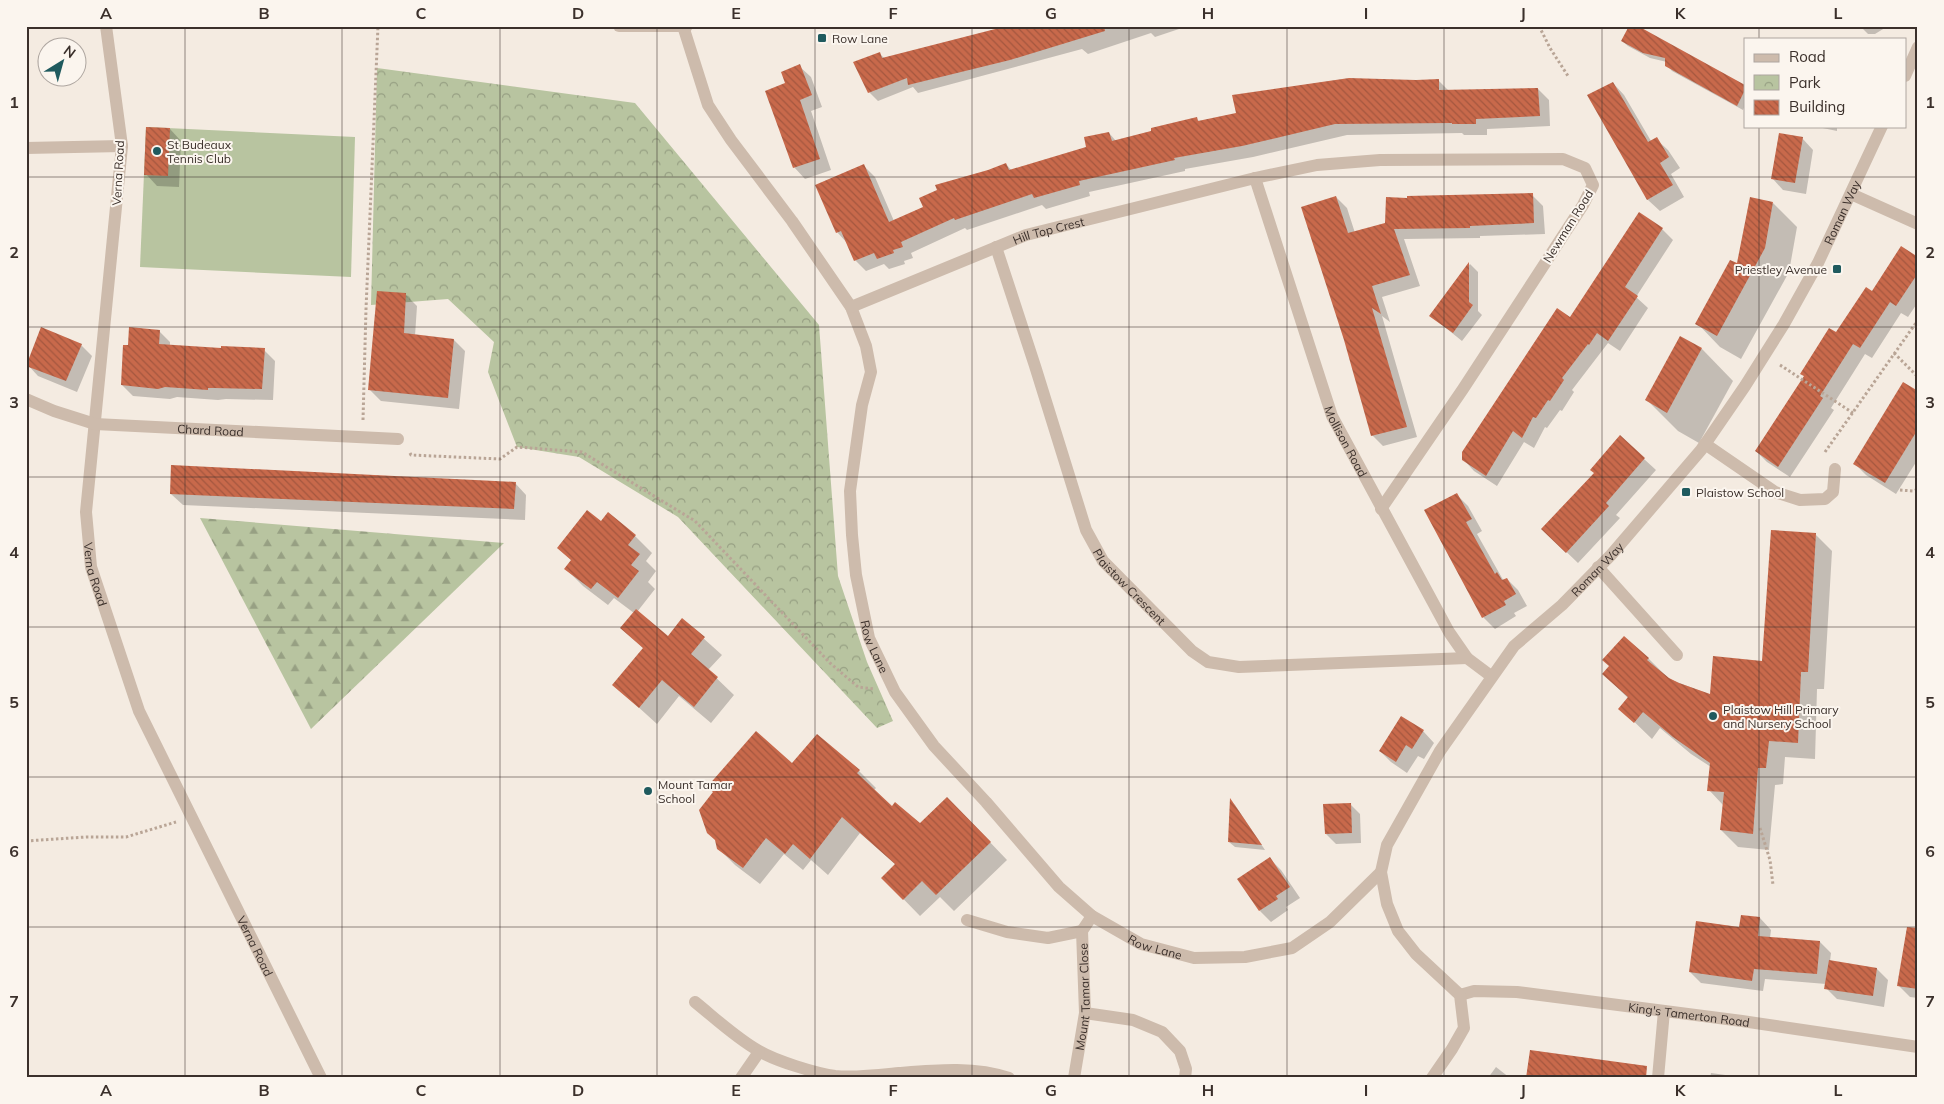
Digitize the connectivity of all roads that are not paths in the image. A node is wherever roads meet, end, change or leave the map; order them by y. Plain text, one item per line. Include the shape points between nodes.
1 (106, 26) edge
2 (619, 26) edge
3 (685, 26) edge
4 (1917, 51) edge
5 (1906, 74) edge
6 (1881, 128) edge
7 (122, 146) junction
8 (26, 148) edge
9 (1255, 178) junction
10 (1851, 194) junction
11 (1918, 224) edge
12 (996, 247) junction
13 (851, 308) junction
14 (26, 399) edge
15 (95, 424) junction
16 (398, 439) road end
17 (1705, 444) junction
18 (1835, 469) road end
19 (1381, 509) junction
20 (1598, 567) junction
21 (1677, 655) dead end
22 (1467, 658) junction
23 (1492, 676) junction
24 (1381, 872) junction
25 (1092, 916) junction
26 (967, 920) dead end
27 (1082, 930) junction
28 (1460, 995) junction
29 (696, 1002) dead end
30 (1664, 1011) junction
31 (1085, 1013) junction
32 (1918, 1048) edge
33 (759, 1052) junction
34 (321, 1078) edge
35 (742, 1078) edge
36 (1009, 1078) edge
37 (1074, 1078) edge
38 (1185, 1078) edge
39 (1432, 1078) edge
40 (1658, 1078) edge

1 - 7 street, Verna Road
2 - 3 street
3 - 13 street, Row Lane via 708,105
4 - 5 street
6 - 10 street, Roman Way
7 - 8 street
7 - 15 street, Verna Road
9 - 12 street, Hill Top Crest via 1026,235
9 - 19 street, Mollison Road via 1332,416
9 - 19 street, Newman Road via 1317,165 1380,160 1563,159 1585,168 1593,185 1474,372
10 - 11 street
10 - 17 street, Roman Way via 1818,263 1765,355
12 - 13 street, Hill Top Crest
12 - 22 street, Plaistow Crescent via 1086,530 1103,561 1192,651 1208,662 1239,667
13 - 25 street, Row Lane via 866,346 870,372 850,490 856,575 870,638 895,692 934,746 1059,887
14 - 15 street, Chard Road
15 - 16 street, Chard Road
15 - 34 street, Verna Road via 86,512 91,567 139,711
17 - 18 street via 1775,492 1800,500 1825,499 1834,492
17 - 20 street, Roman Way
19 - 22 street, Mollison Road via 1449,632
20 - 21 street
20 - 23 street, Roman Way via 1562,605 1514,646
22 - 23 street, Mollison Road
23 - 24 street, Roman Way via 1440,751 1387,845
24 - 25 street, Row Lane via 1330,922 1292,948 1245,956 1194,958 1141,944
24 - 28 street, Roman Way via 1387,904 1398,931 1416,954
25 - 27 street, Mount Tamar Close
26 - 27 street via 1007,932 1048,938
27 - 31 street, Mount Tamar Close
28 - 30 street, King's Tamerton Road via 1474,991 1517,992
28 - 39 street via 1464,1028
29 - 33 street
30 - 32 street, King's Tamerton Road
30 - 40 street
31 - 37 street, Mount Tamar Close
31 - 38 street via 1134,1020 1162,1032 1180,1051 1186,1069
33 - 35 street
33 - 36 street via 835,1076 941,1070 996,1073

